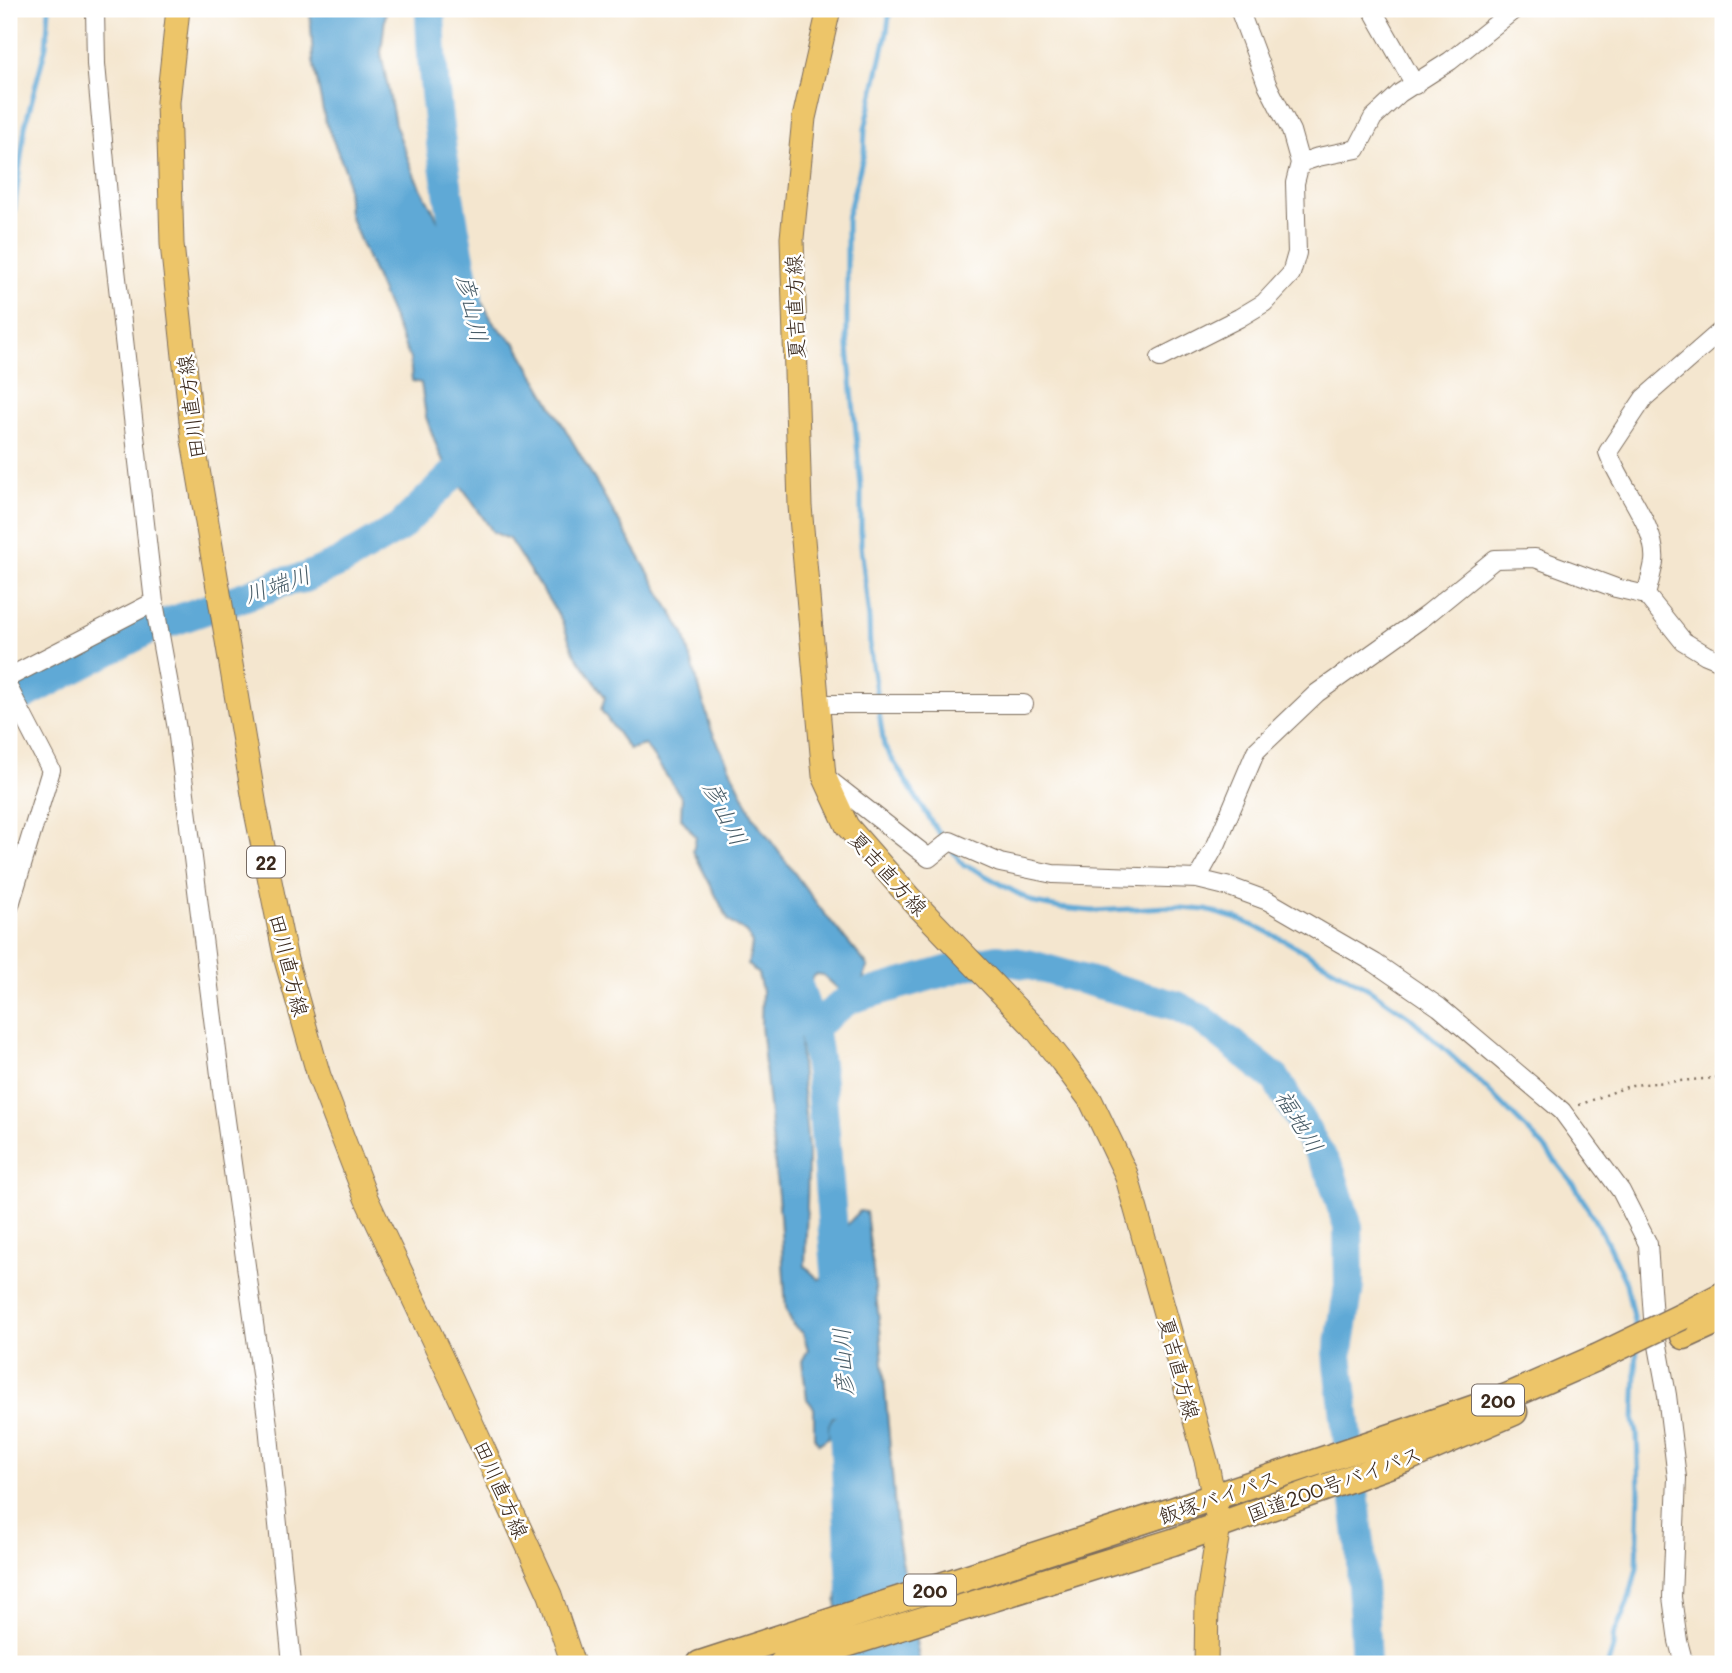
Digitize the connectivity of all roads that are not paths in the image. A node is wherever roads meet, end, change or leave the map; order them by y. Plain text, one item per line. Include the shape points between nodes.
1 (95, 9) edge
2 (178, 9) edge
3 (829, 9) edge
4 (1238, 9) edge
5 (1372, 9) edge
6 (1515, 9) edge
7 (1415, 85) junction
8 (1300, 163) junction
9 (1723, 329) edge
10 (1160, 358) dead end
11 (1646, 595) junction
12 (154, 602) junction
13 (1723, 662) edge
14 (9, 677) edge
15 (9, 689) edge
16 (817, 704) junction
17 (1024, 704) dead end
18 (824, 776) junction
19 (1197, 879) junction
20 (9, 908) edge
21 (1723, 1295) edge
22 (1723, 1318) edge
23 (1684, 1326) junction
24 (1401, 1447) junction
25 (1214, 1496) junction
26 (1219, 1526) junction
27 (292, 1664) edge
28 (573, 1664) edge
29 (700, 1664) edge
30 (782, 1664) edge
31 (1206, 1664) edge
32 (1684, 1664) edge

1 - 12 street via 110,218
2 - 28 main road, 田川直方線 / 22 via 168,102 172,244 193,440 286,960 319,1076 366,1198 544,1583
3 - 16 main road, 夏吉直方線 via 804,118 792,238 800,506
4 - 8 street via 1291,131
5 - 7 street
6 - 7 street
7 - 8 street via 1373,118 1357,149
8 - 10 street via 1295,183 1297,253 1291,274 1264,303
9 - 11 street via 1644,398 1608,452 1652,539 1654,560
11 - 13 street via 1683,641
11 - 19 street via 1535,558 1495,559 1317,693 1256,751
12 - 14 street
12 - 27 street via 177,729 268,1425
15 - 20 street via 51,770
16 - 17 street
16 - 18 main road, 夏吉直方線
18 - 19 street via 929,858 950,841 1000,863 1053,874
18 - 25 main road, 夏吉直方線 via 848,826 1034,1027 1091,1101 1126,1174
19 - 32 street via 1268,901 1375,963 1439,1007 1562,1111 1620,1191 1648,1244 1653,1318 1676,1478 1672,1597
21 - 23 highway, 200
22 - 23 highway, 国道200号バイパス / 200
23 - 24 highway, 国道200号バイパス / 200
24 - 25 highway, 飯塚バイパス / 200
24 - 26 highway, 国道200号バイパス / 200
25 - 26 main road, 夏吉直方線
25 - 29 highway, 飯塚バイパス / 200
26 - 30 highway, 国道200号バイパス / 200
26 - 31 main road, 夏吉直方線 via 1207,1601

